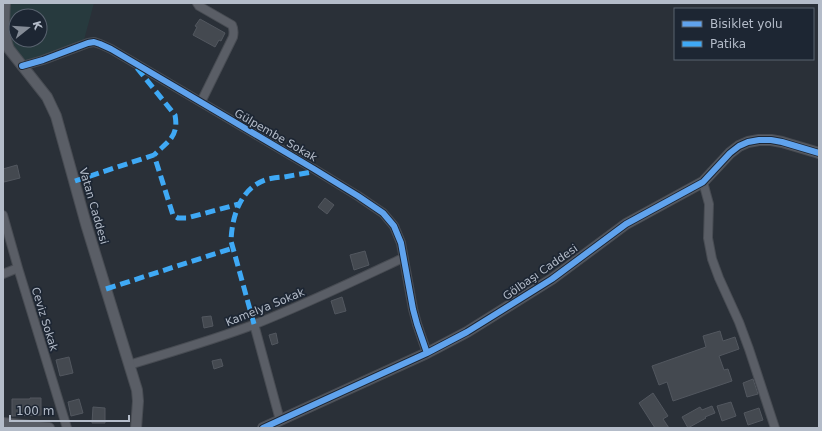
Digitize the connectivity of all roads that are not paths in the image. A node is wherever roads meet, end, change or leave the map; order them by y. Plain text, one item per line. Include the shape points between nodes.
1 (5, 3) edge
2 (198, 4) edge
3 (22, 66) junction
4 (201, 102) junction
5 (819, 153) edge
6 (704, 182) junction
7 (3, 215) edge
8 (403, 258) junction
9 (18, 268) junction
10 (3, 274) edge
11 (254, 324) junction
12 (427, 353) junction
13 (129, 365) junction
14 (280, 420) junction
15 (3, 423) edge
16 (49, 428) edge
17 (67, 428) edge
18 (136, 428) edge
19 (263, 428) edge
20 (775, 428) edge

1 - 3 street, Vatan Caddesi via 6,42
2 - 4 street via 234,28 233,37
3 - 4 street, Gülpembe Sokak via 94,42 111,49
3 - 13 street, Vatan Caddesi via 47,97 56,116
4 - 8 street, Gülpembe Sokak via 383,213 394,226 401,243
5 - 6 street, Gölbaşı Caddesi via 771,140 748,142 730,153
6 - 12 street, Gölbaşı Caddesi via 626,224 552,279 468,332
6 - 20 street via 709,204 708,238 712,259 739,322
7 - 9 street, Ceviz Sokak
8 - 11 street, Kamelya Sokak
8 - 12 street, Gülpembe Sokak via 413,309
9 - 10 street
9 - 17 street, Ceviz Sokak
11 - 13 street, Kamelya Sokak
11 - 14 street
12 - 14 street, Gölbaşı Caddesi
13 - 18 street, Vatan Caddesi via 137,390
14 - 19 street, Gölbaşı Caddesi
15 - 16 street

